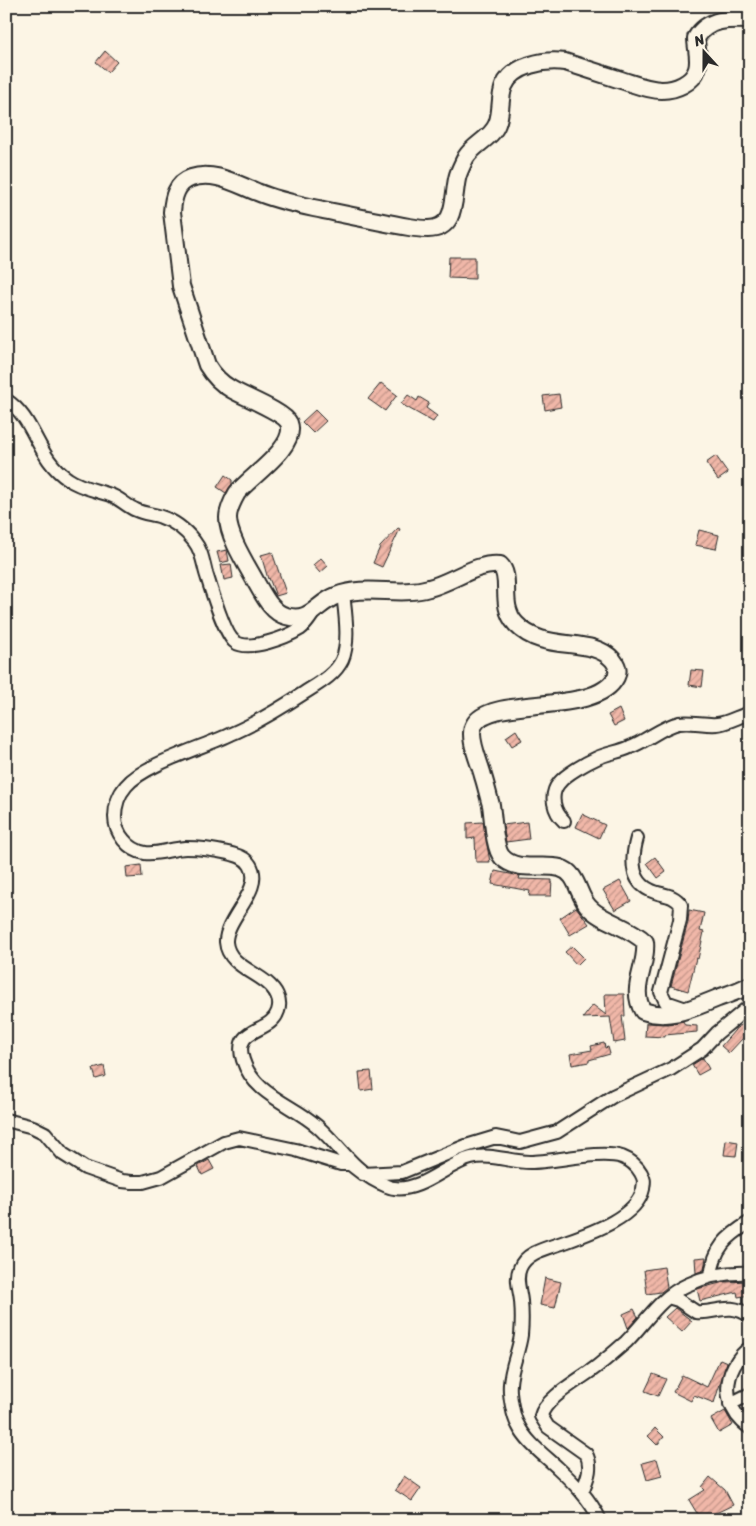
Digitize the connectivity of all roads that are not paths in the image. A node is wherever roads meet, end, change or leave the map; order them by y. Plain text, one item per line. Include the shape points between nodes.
1 (750, 20) edge
2 (6, 400) edge
3 (343, 593) junction
4 (314, 612) junction
5 (750, 713) edge
6 (564, 821) dead end
7 (637, 838) dead end
8 (750, 985) edge
9 (750, 1006) edge
10 (689, 1010) junction
11 (6, 1120) edge
12 (364, 1174) junction
13 (750, 1222) edge
14 (750, 1273) edge
15 (711, 1276) junction
16 (668, 1297) junction
17 (750, 1316) edge
18 (750, 1348) edge
19 (750, 1394) edge
20 (730, 1404) junction
21 (750, 1428) edge
22 (582, 1492) junction
23 (600, 1520) edge

1 - 4 street via 729,19 706,26 696,38 699,58 694,76 675,88 648,89 555,60 521,69 504,85 497,124 461,166 452,212 439,227 429,230 276,200 217,176 191,178 176,191 172,212 181,286 207,365 223,384 289,422 287,440 276,456 237,493 228,519 230,530 262,593 280,615 304,617
2 - 4 street via 24,416 48,461 68,480 81,487 113,495 143,514 169,520 187,534 198,547 229,636 235,642 248,645 279,639 301,628
3 - 4 street via 320,604
3 - 10 street via 414,591 443,584 486,565 500,565 507,577 505,594 509,612 524,632 550,643 590,647 615,662 617,674 612,683 600,692 490,714 474,723 472,741 502,857 519,866 559,868 568,872 575,879 587,906 645,942 646,952 637,993 643,1011 674,1014
3 - 12 street via 345,648 332,674 261,720 142,772 118,798 115,819 117,831 124,841 140,852 204,849 236,855 250,865 252,881 230,926 227,948 234,959 276,992 279,1008 276,1018 246,1036 241,1055 250,1075 262,1089 316,1125
5 - 6 street via 719,724 677,724 631,747 583,765 558,783 554,794 554,805
7 - 10 street via 632,865 634,873 645,887 673,897 681,905 661,992 666,1002
8 - 10 street
9 - 12 street via 702,1049 671,1070 614,1096 557,1132 520,1142 496,1137 402,1172
11 - 12 street via 45,1133 64,1154 84,1168 122,1181 153,1181 224,1142 240,1138 350,1164
12 - 22 street via 392,1188 404,1188 421,1183 467,1159 484,1156 527,1162 615,1156 622,1157 640,1171 644,1182 640,1200 632,1208 599,1228 534,1254 519,1270 521,1339 509,1386 517,1424 540,1453
13 - 15 street via 721,1244
14 - 15 street
15 - 16 street via 686,1285
16 - 17 street via 696,1312 728,1308
16 - 22 street via 601,1364 542,1410 541,1416 548,1427 589,1459 590,1467
18 - 20 street via 741,1355 729,1379
19 - 20 street
20 - 21 street via 741,1422
22 - 23 street

